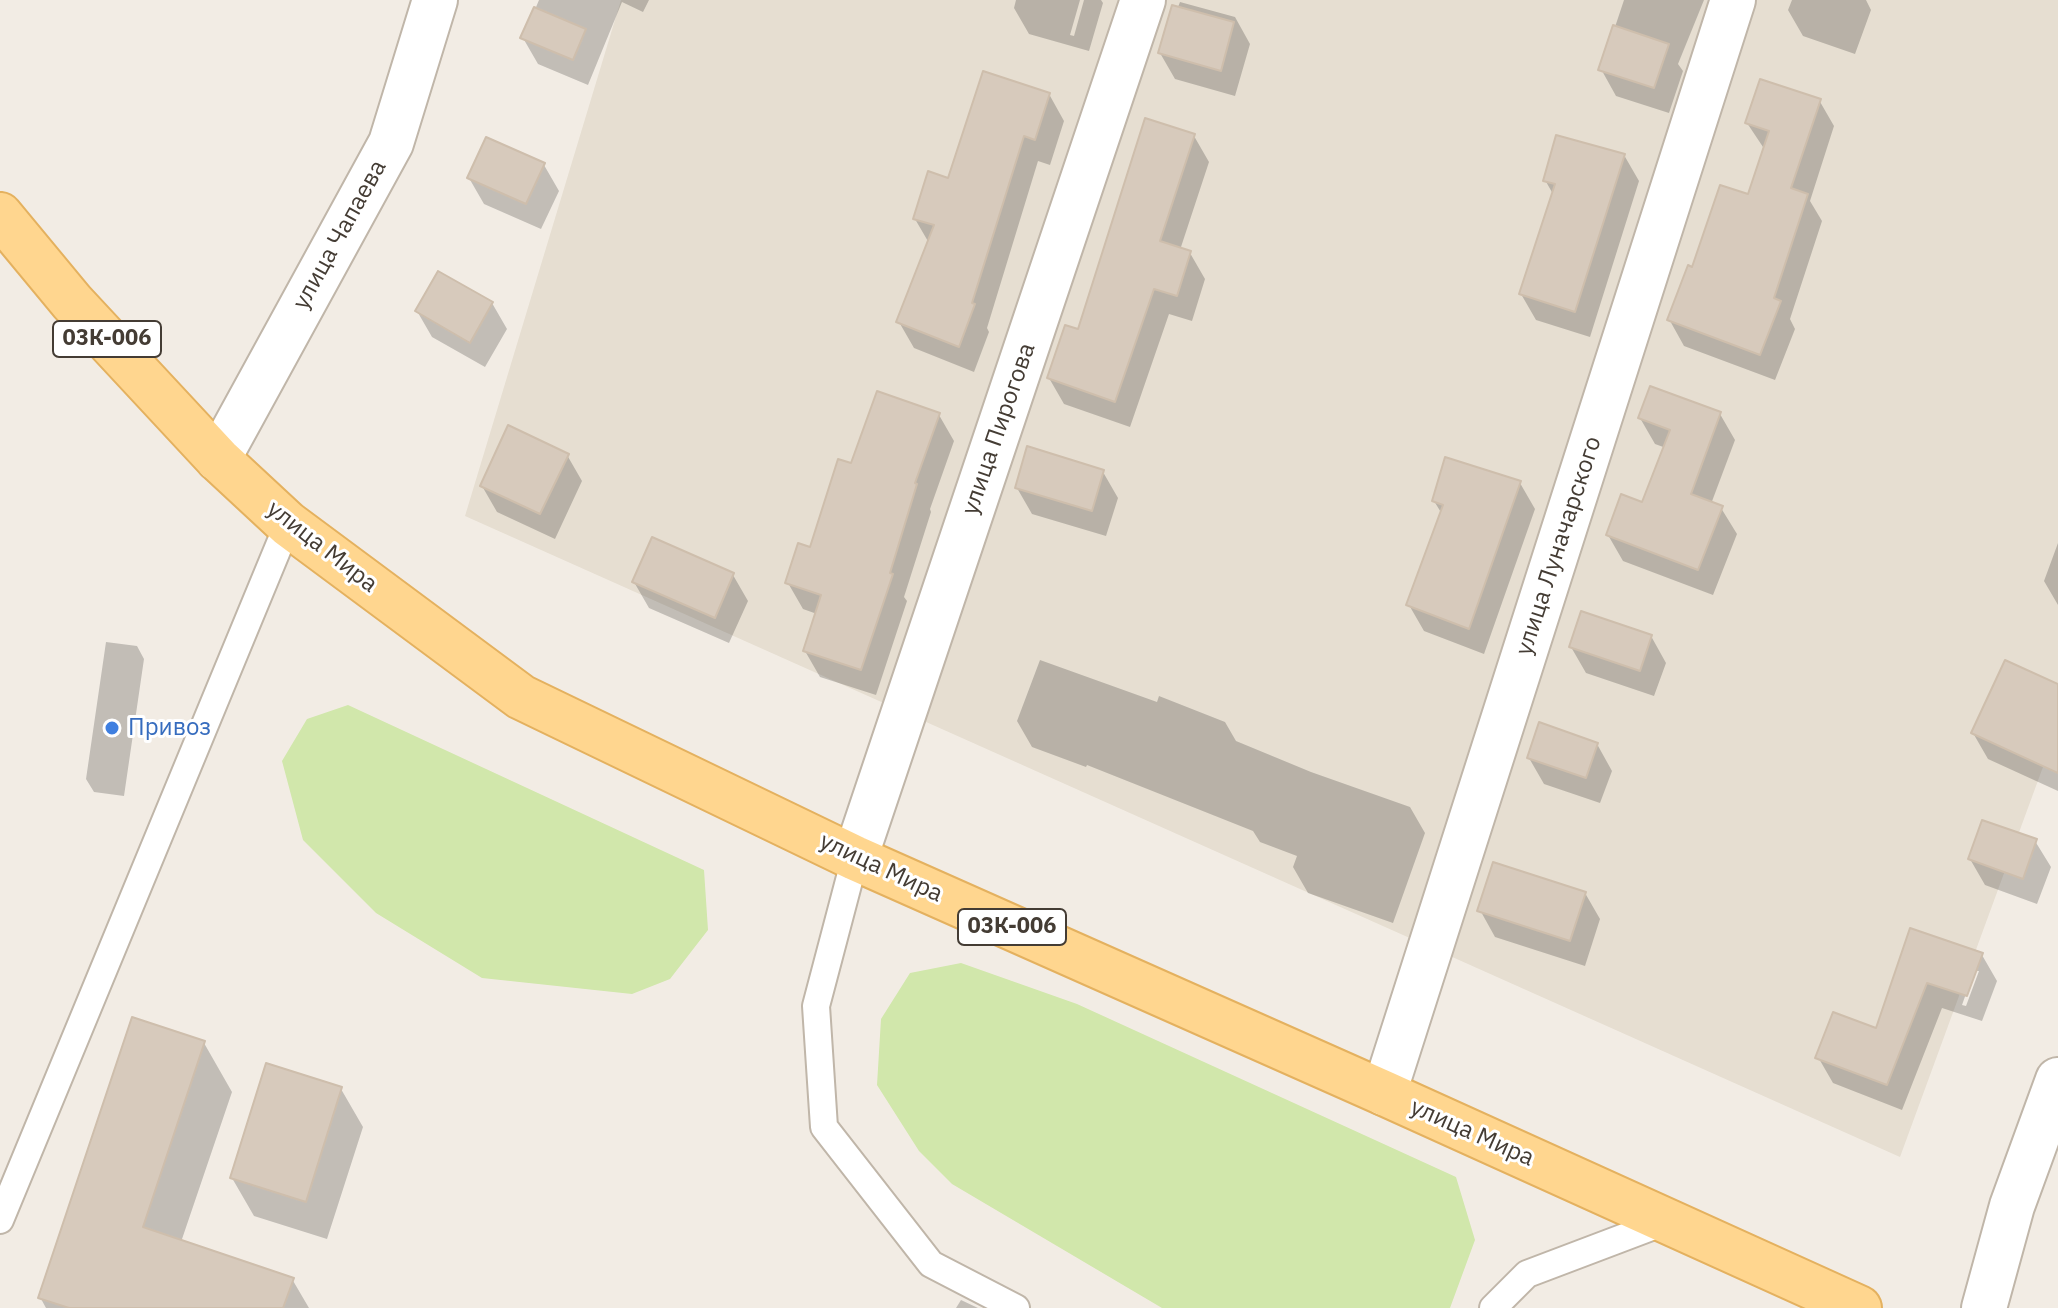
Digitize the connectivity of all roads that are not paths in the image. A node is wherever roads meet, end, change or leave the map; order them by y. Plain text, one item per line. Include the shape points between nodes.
1 (435, 0) edge
2 (1143, 0) edge
3 (1733, 0) edge
4 (0, 215) edge
5 (218, 459) junction
6 (288, 524) junction
7 (855, 858) junction
8 (2058, 1080) edge
9 (1384, 1093) junction
10 (0, 1220) edge
11 (1667, 1221) junction
12 (1016, 1308) edge
13 (1493, 1308) edge
14 (1859, 1308) edge
15 (1984, 1308) edge

1 - 5 street, улица Чапаева via 391,143
2 - 7 street, улица Пирогова
3 - 9 street, улица Луначарского
4 - 5 main road, 03К-006 via 72,302
5 - 6 main road, улица Мира / 03К-006
6 - 7 main road, улица Мира / 03К-006 via 521,697
6 - 10 lane
7 - 9 main road, улица Мира / 03К-006
7 - 12 lane via 816,1006 824,1127 931,1264
8 - 15 street via 2012,1206
9 - 11 main road, улица Мира / 03К-006
11 - 13 lane via 1527,1274
11 - 14 main road, улица Мира / 03К-006

